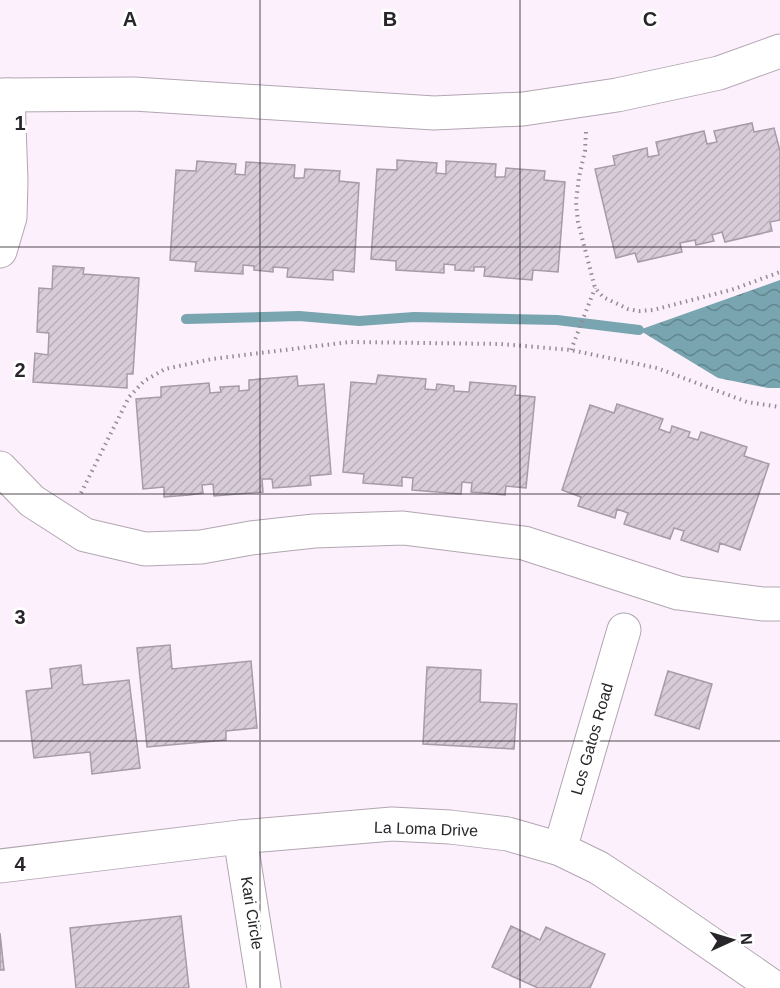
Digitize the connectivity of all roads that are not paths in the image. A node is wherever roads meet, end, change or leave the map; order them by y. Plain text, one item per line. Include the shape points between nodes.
1 (780, 51) edge
2 (4, 95) edge
3 (0, 251) edge
4 (0, 468) edge
5 (780, 604) edge
6 (624, 630) dead end
7 (240, 837) junction
8 (560, 849) junction
9 (0, 866) edge
10 (264, 988) edge
11 (776, 988) edge

1 - 2 street via 719,73 617,95 523,109 434,113 134,94
2 - 3 street via 11,181 10,217
4 - 5 street via 32,501 86,535 145,549 201,547 314,531 403,528 524,543 678,593
6 - 8 street, Los Gatos Road
7 - 8 street, La Loma Drive via 392,824 508,834
7 - 9 street, La Loma Drive
7 - 10 street, Kari Circle
8 - 11 street, La Loma Drive via 599,868

